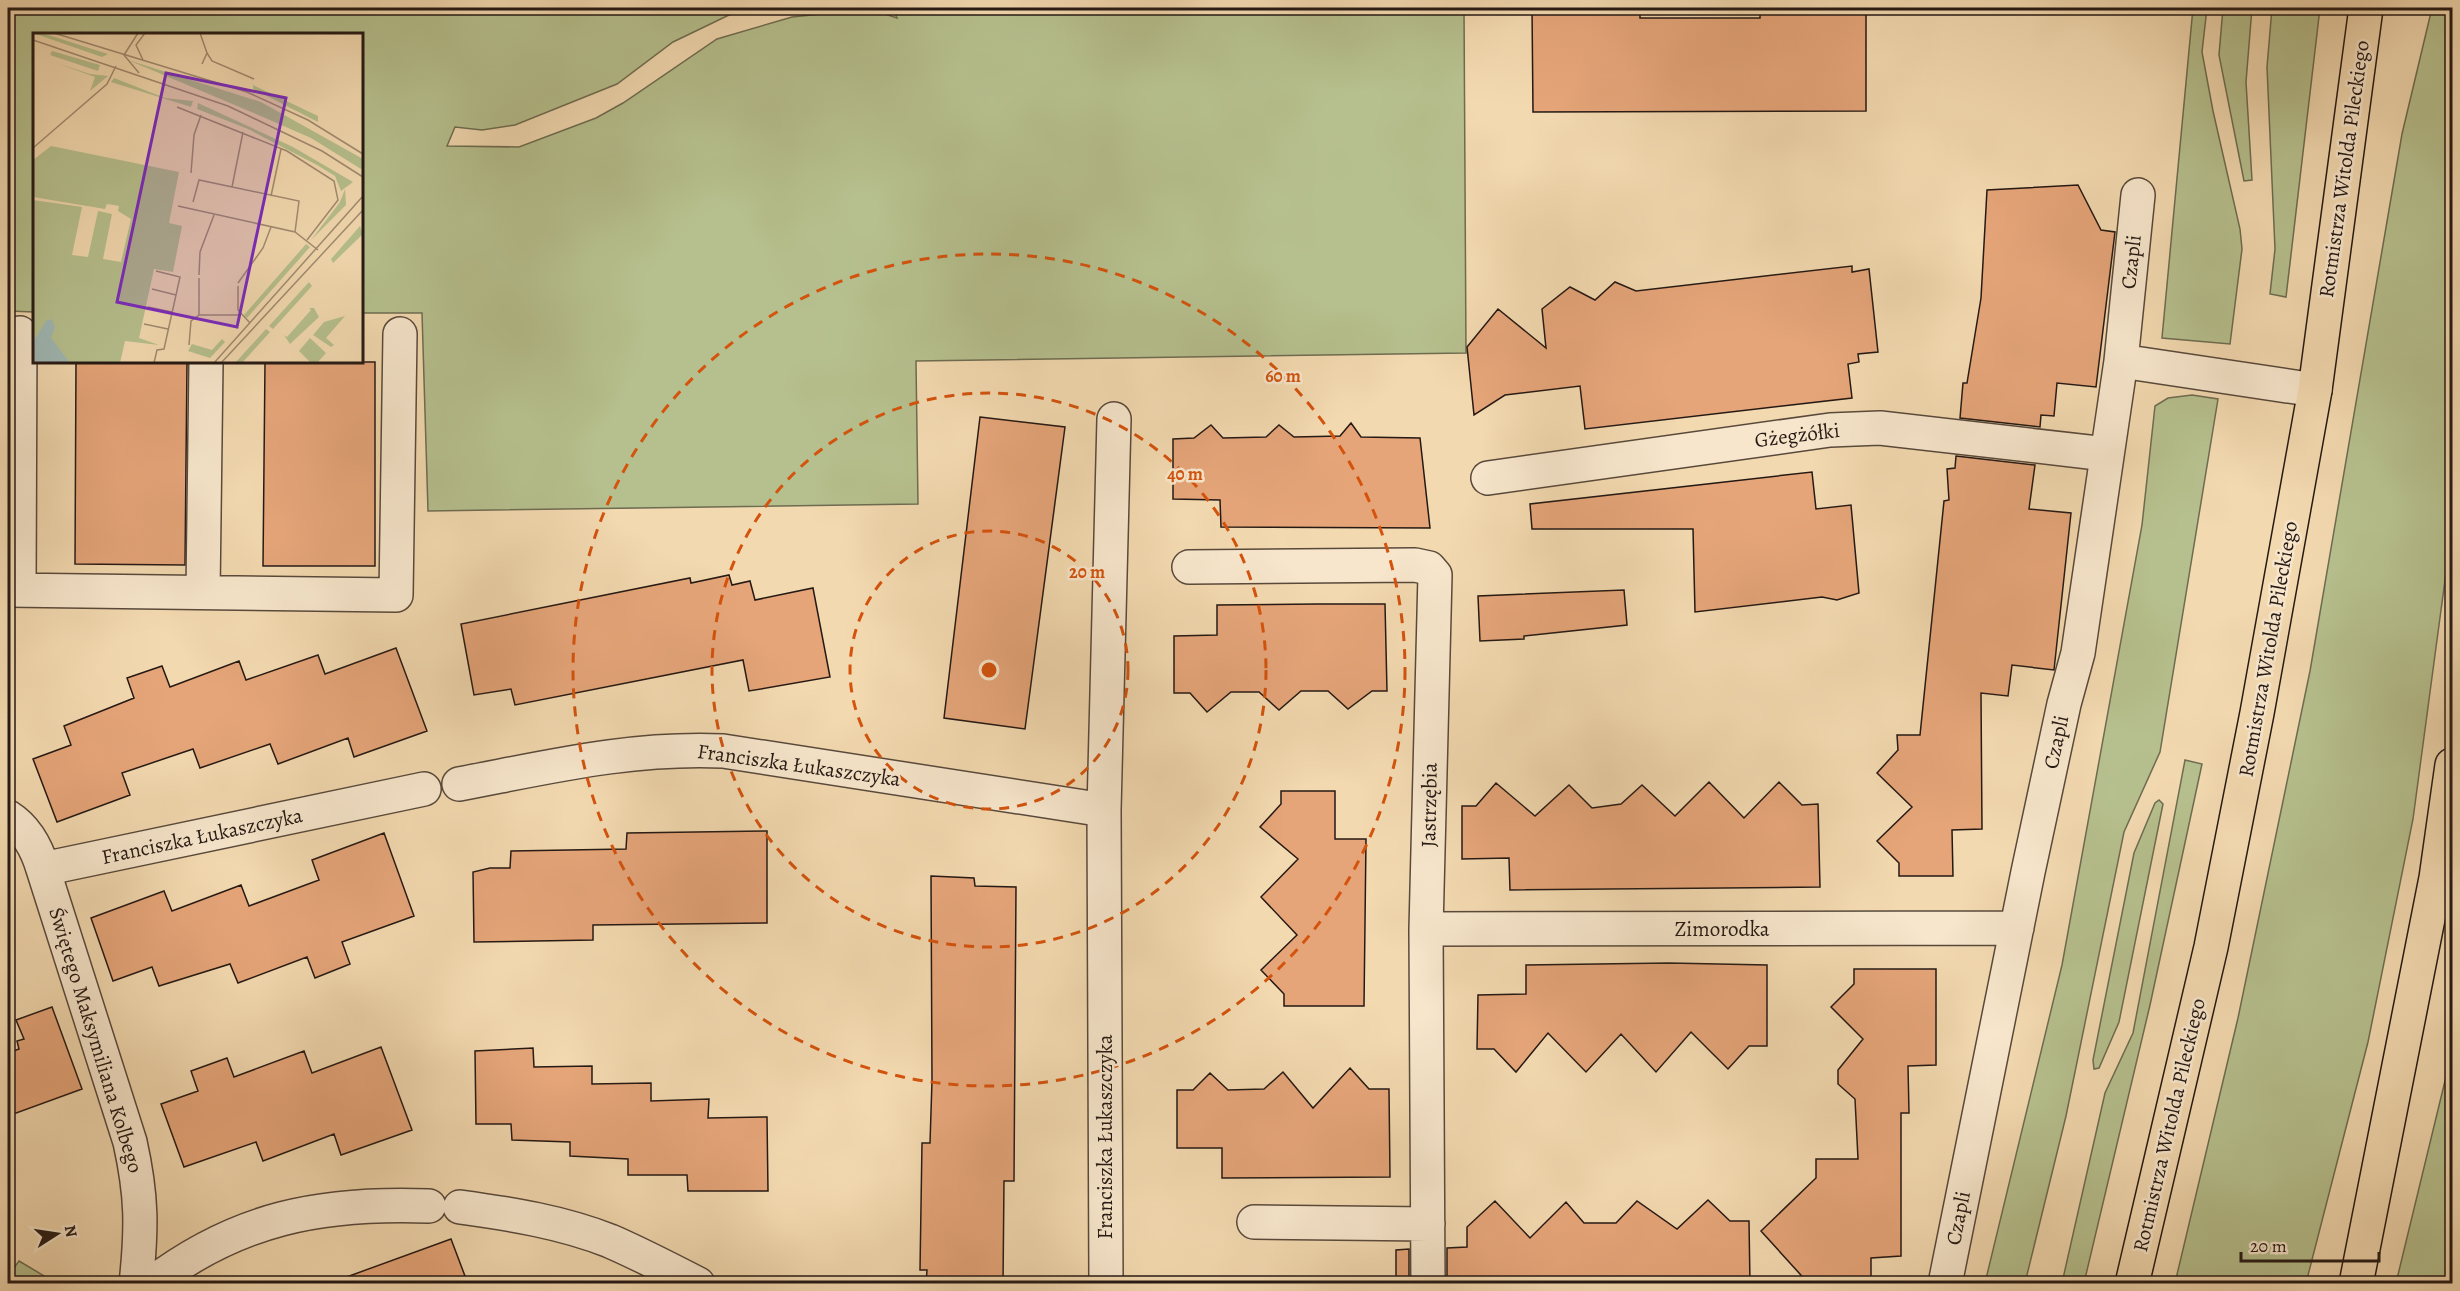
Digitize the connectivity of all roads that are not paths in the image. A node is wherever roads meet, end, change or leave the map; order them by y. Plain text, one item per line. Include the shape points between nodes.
1 (2366, 8) edge
2 (2138, 195) dead end
3 (20, 333) dead end
4 (400, 334) dead end
5 (2121, 361) junction
6 (206, 363) edge
7 (2314, 390) junction
8 (1114, 419) dead end
9 (2106, 454) junction
10 (1488, 478) dead end
11 (1189, 567) dead end
12 (13, 590) edge
13 (203, 592) junction
14 (2452, 765) edge
15 (459, 784) dead end
16 (424, 789) dead end
17 (1104, 810) junction
18 (8, 818) edge
19 (43, 869) junction
20 (2444, 880) edge
21 (2017, 928) junction
22 (1426, 929) junction
23 (1254, 1222) dead end
24 (1428, 1224) junction
25 (136, 1284) edge
26 (151, 1284) edge
27 (698, 1284) edge
28 (1106, 1284) edge
29 (1428, 1284) edge
30 (1945, 1284) edge
31 (2132, 1284) edge
32 (2356, 1284) edge

1 - 7 main road, Rotmistrza Witolda Pileckiego
2 - 5 street, Czapli
3 - 12 street
4 - 13 street via 396,595
5 - 7 street
5 - 9 street, Czapli
6 - 13 street
7 - 31 main road, Rotmistrza Witolda Pileckiego via 2211,947
8 - 17 street, Franciszka Łukaszczyka
9 - 10 street, Gżegżółki via 1880,428 1830,430
9 - 21 street, Czapli via 2078,653
11 - 22 street, Jastrzębia via 1415,565 1429,568 1435,575
12 - 13 street
14 - 20 main road
15 - 17 street, Franciszka Łukaszczyka via 608,755 701,750
16 - 19 street, Franciszka Łukaszczyka
17 - 28 street, Franciszka Łukaszczyka
18 - 19 street via 34,846
19 - 25 street, Świętego Maksymiliana Kolbego via 130,1142 140,1188 142,1235
20 - 32 main road
21 - 22 street, Zimorodka
21 - 30 street, Czapli
22 - 24 street, Jastrzębia
23 - 24 street
24 - 29 street, Jastrzębia
26 - 27 street via 184,1259 218,1241 272,1221 342,1206 378,1204 514,1215 563,1226 609,1241

